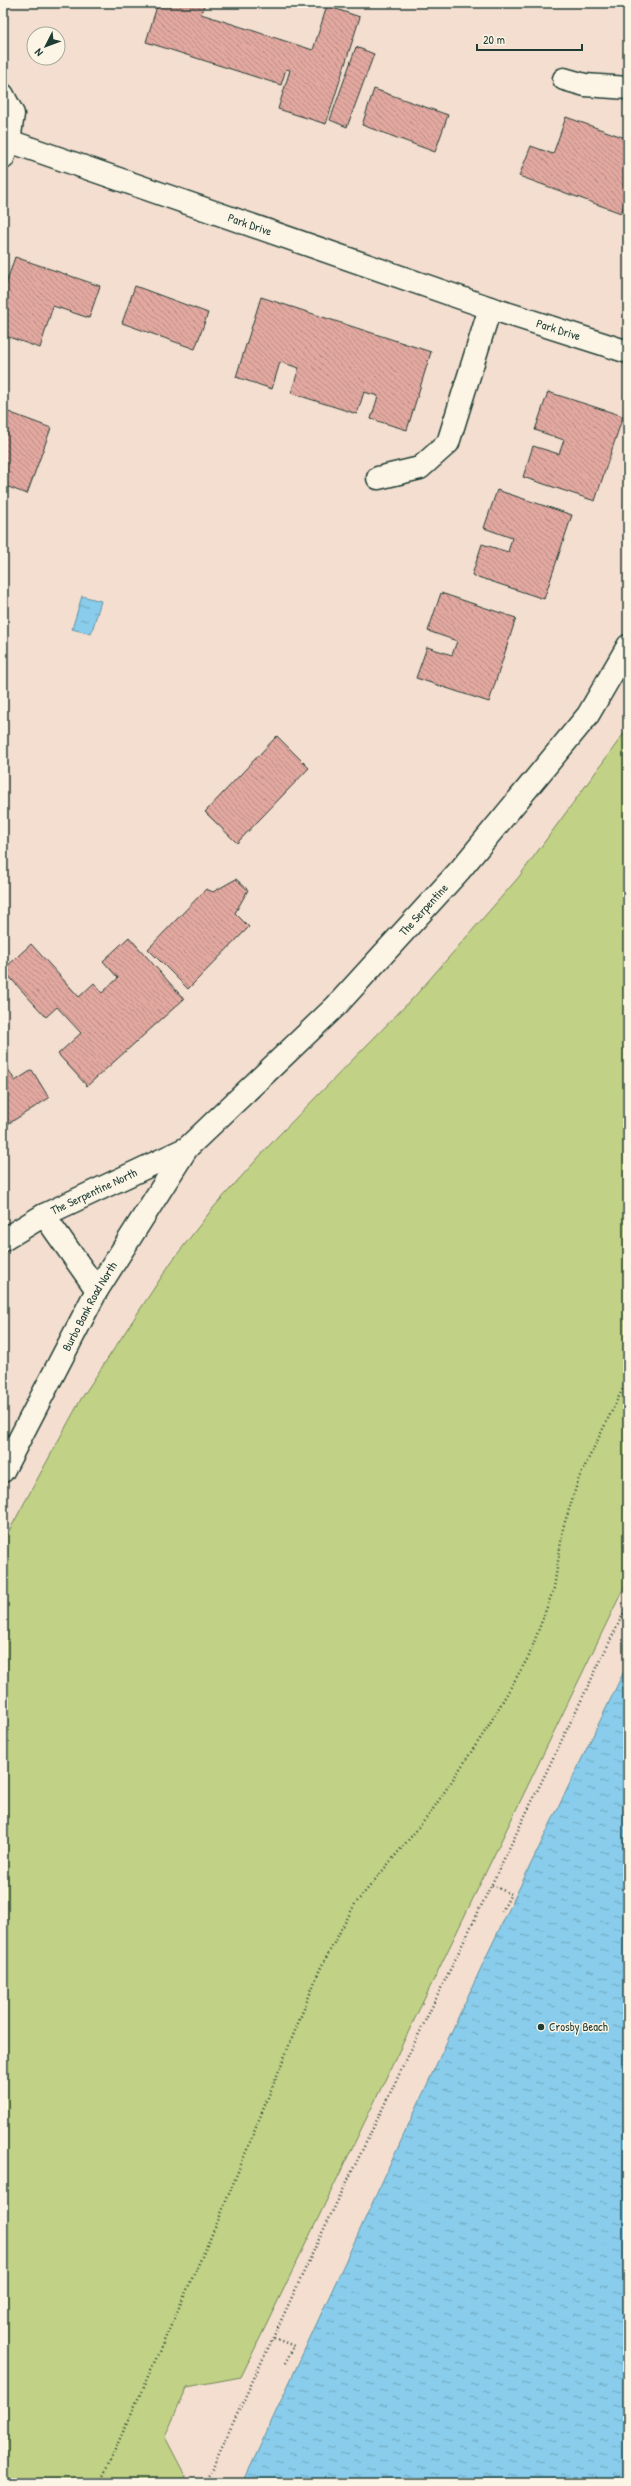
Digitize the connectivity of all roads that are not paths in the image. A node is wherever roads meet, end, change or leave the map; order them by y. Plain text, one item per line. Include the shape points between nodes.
1 (564, 79) dead end
2 (628, 88) edge
3 (3, 95) edge
4 (6, 149) edge
5 (490, 308) junction
6 (628, 352) edge
7 (378, 478) dead end
8 (628, 646) edge
9 (187, 1148) junction
10 (44, 1215) junction
11 (3, 1240) edge
12 (97, 1290) junction
13 (3, 1471) edge

1 - 2 street via 584,85
3 - 4 street, Park Drive via 13,114
4 - 5 street, Park Drive
5 - 6 street, Park Drive
5 - 7 street via 448,443 420,468
8 - 9 street, The Serpentine via 588,715 460,870 336,1006
9 - 10 street, The Serpentine North
9 - 12 street, Burbo Bank Road North
10 - 11 street, The Serpentine North
10 - 12 street
12 - 13 street, Burbo Bank Road North

